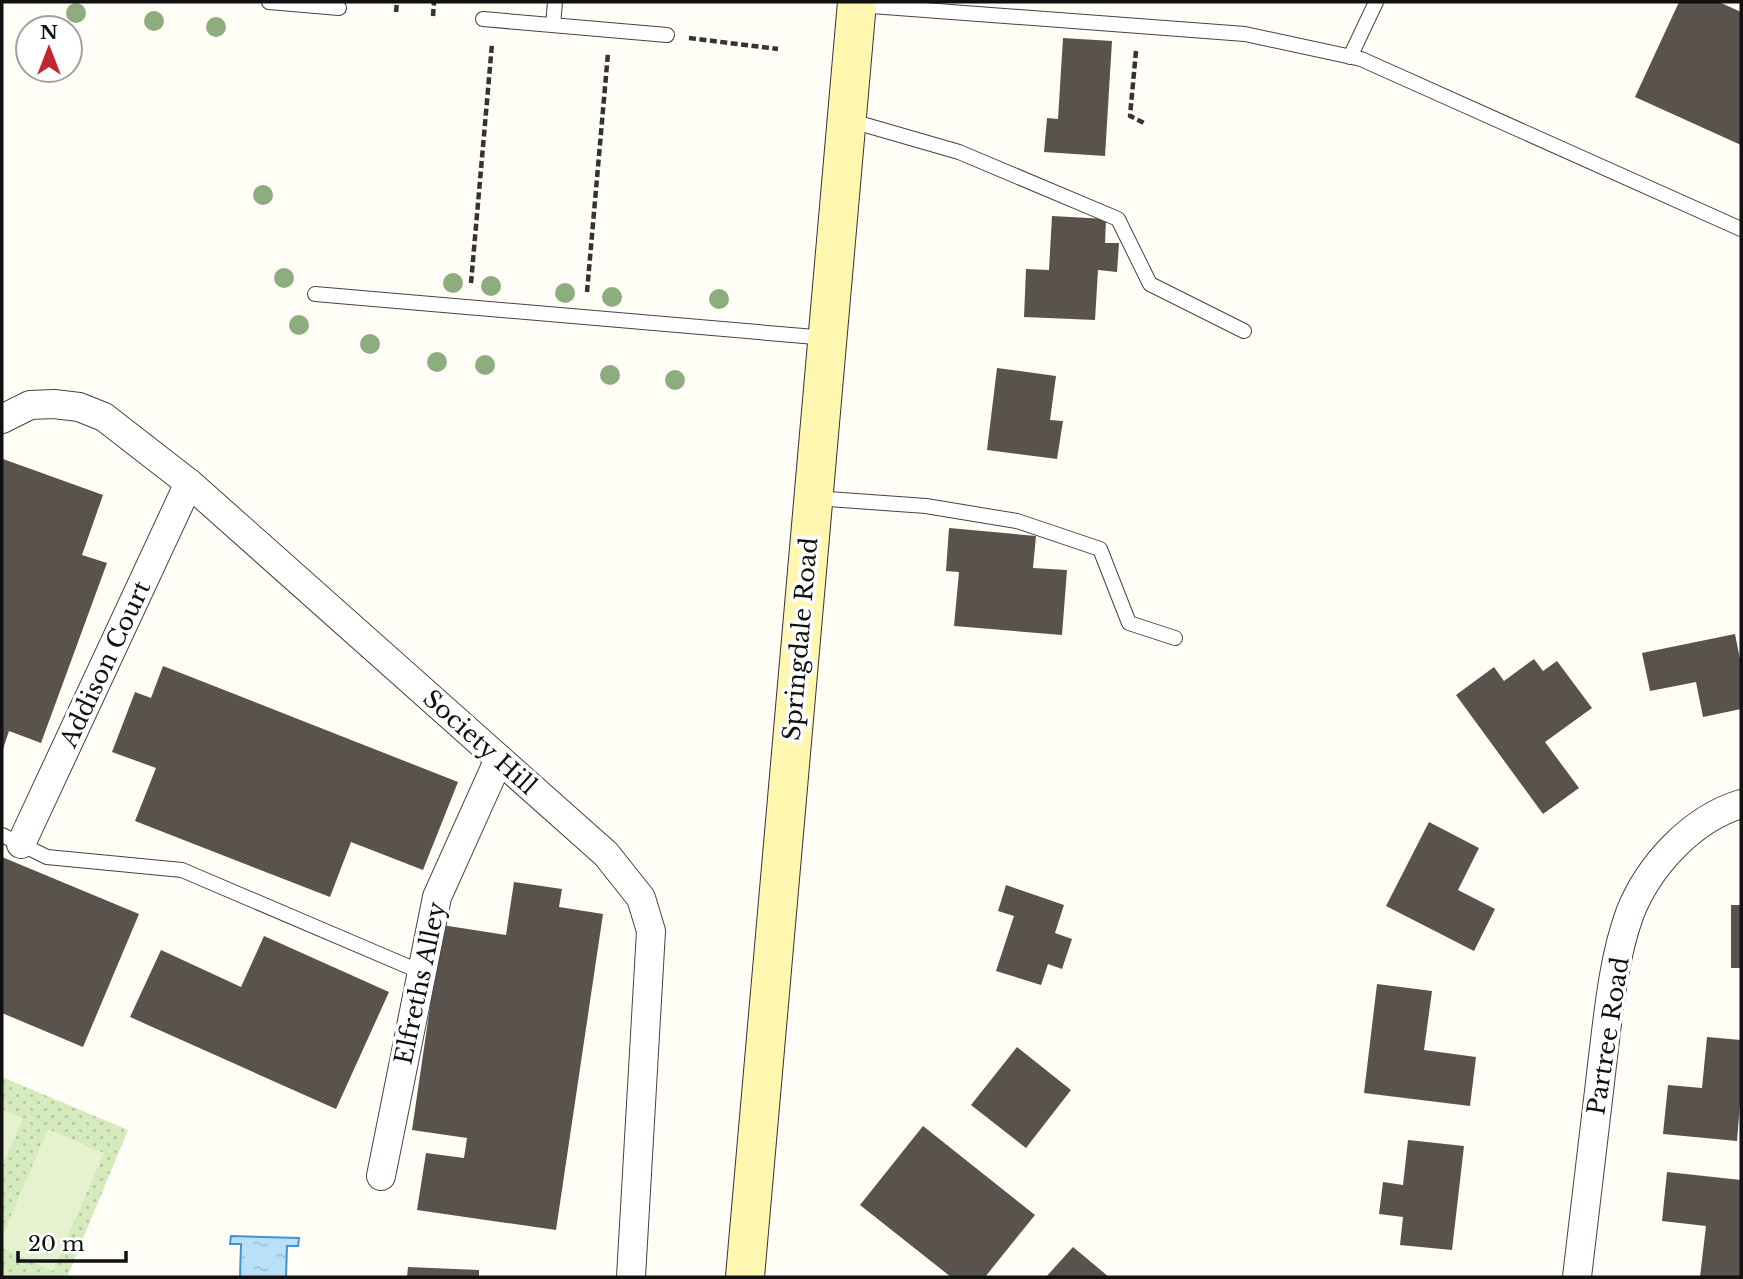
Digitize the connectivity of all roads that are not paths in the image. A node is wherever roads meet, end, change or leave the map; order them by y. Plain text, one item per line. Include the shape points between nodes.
1 (269, 2) edge
2 (555, 2) edge
3 (1376, 2) edge
4 (857, 3) edge
5 (339, 8) dead end
6 (483, 19) dead end
7 (553, 25) junction
8 (667, 35) road end
9 (1350, 57) junction
10 (846, 119) junction
11 (1741, 229) edge
12 (315, 294) dead end
13 (1244, 331) dead end
14 (827, 338) junction
15 (2, 419) edge
16 (189, 484) junction
17 (813, 498) junction
18 (1175, 638) dead end
19 (499, 759) junction
20 (1741, 804) edge
21 (11, 840) edge
22 (421, 972) junction
23 (381, 1176) dead end
24 (631, 1277) edge
25 (745, 1277) edge
26 (1577, 1277) edge

1 - 5 lane
2 - 7 lane
3 - 9 lane
4 - 9 lane via 1245,34
4 - 10 main road, Springdale Road
6 - 7 lane
7 - 8 lane
9 - 11 lane
10 - 13 lane via 960,152 1118,219 1150,284
10 - 14 main road, Springdale Road
12 - 14 lane
14 - 17 main road, Springdale Road
15 - 16 street, Society Hill via 30,405 79,407 104,417
16 - 19 street, Society Hill
16 - 21 street, Addison Court
17 - 18 lane via 926,506 1017,521 1100,550 1129,623
17 - 25 main road, Springdale Road
19 - 22 street, Elfreths Alley via 437,897
19 - 24 street, Society Hill via 606,854 641,898 651,931
20 - 26 street, Partree Road via 1721,810 1679,841 1649,878 1630,913 1612,985
21 - 22 lane via 47,857 182,870
22 - 23 street, Elfreths Alley

